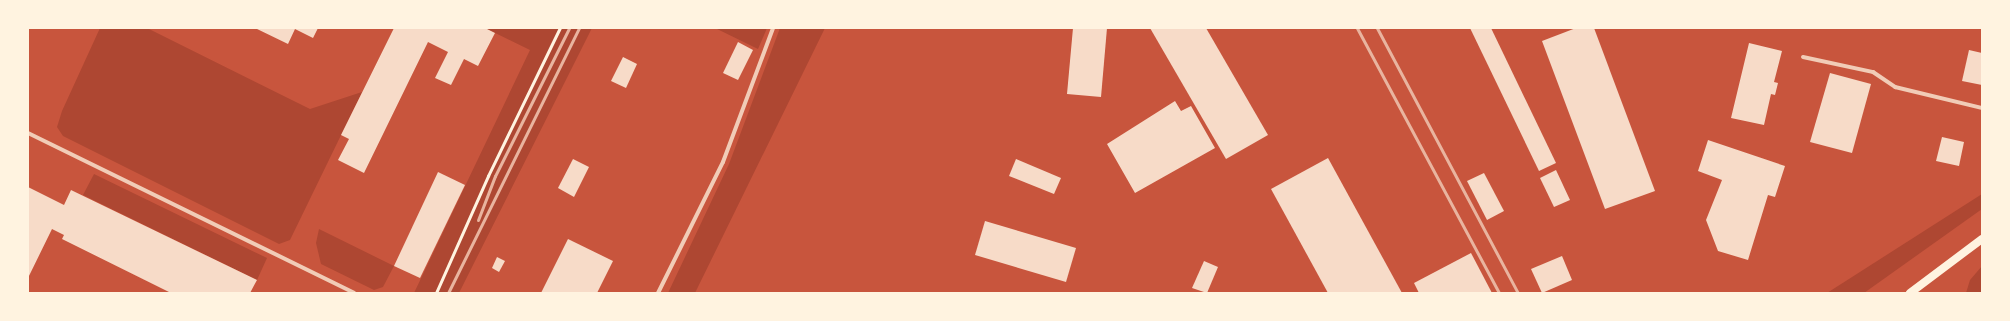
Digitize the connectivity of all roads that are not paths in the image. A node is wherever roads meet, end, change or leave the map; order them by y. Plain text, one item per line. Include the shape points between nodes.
1 (773, 28) edge
2 (1803, 57) dead end
3 (1982, 108) edge
4 (28, 133) edge
5 (1982, 239) edge
6 (354, 293) edge
7 (658, 293) edge
8 (1910, 293) edge

1 - 7 street via 722,162
2 - 3 street via 1873,72 1895,87
4 - 6 street
5 - 8 main road

